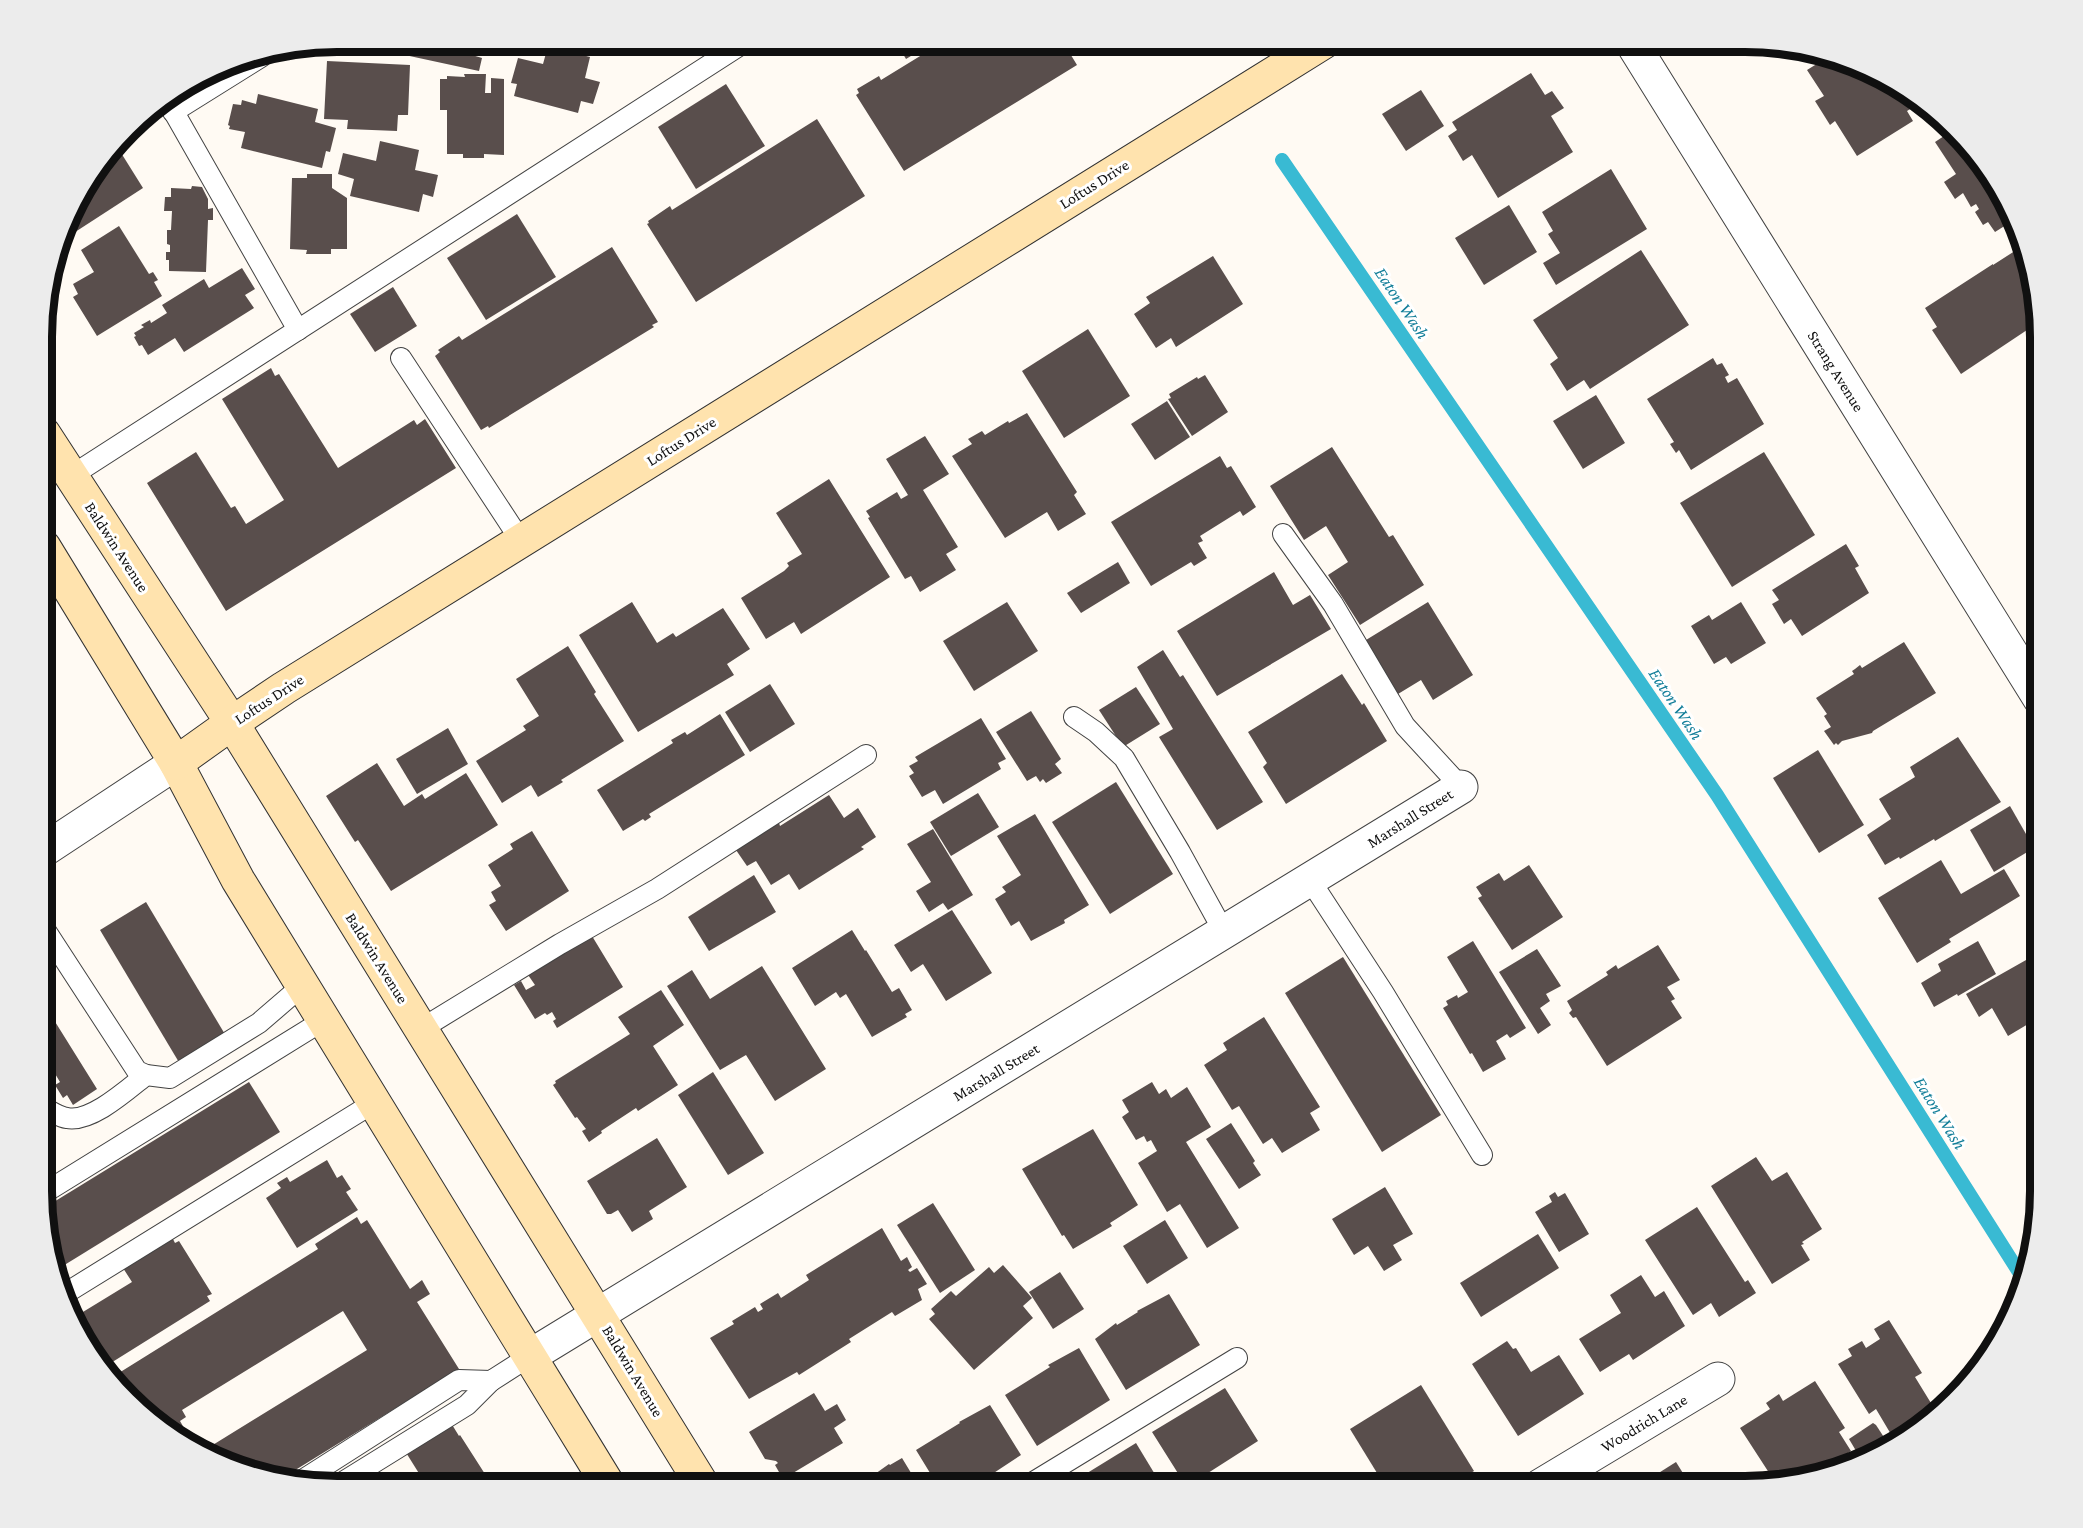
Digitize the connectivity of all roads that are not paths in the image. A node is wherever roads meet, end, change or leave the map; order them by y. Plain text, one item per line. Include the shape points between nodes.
1 (729, 52) edge
2 (1310, 52) edge
3 (1638, 52) edge
4 (232, 73) edge
5 (173, 104) edge
6 (170, 106) edge
7 (298, 330) junction
8 (401, 358) dead end
9 (52, 445) edge
10 (71, 476) junction
11 (1283, 534) dead end
12 (521, 541) junction
13 (52, 559) edge
14 (2030, 683) edge
15 (1074, 717) dead end
16 (232, 723) junction
17 (866, 755) dead end
18 (176, 763) junction
19 (1461, 787) joint
20 (52, 845) edge
21 (1310, 880) junction
22 (1224, 933) junction
23 (52, 939) edge
24 (303, 985) junction
25 (324, 1020) junction
26 (421, 1029) junction
27 (146, 1075) junction
28 (375, 1102) junction
29 (52, 1112) edge
30 (1482, 1155) dead end
31 (52, 1189) edge
32 (71, 1290) edge
33 (599, 1315) junction
34 (530, 1356) junction
35 (1237, 1358) dead end
36 (1718, 1378) dead end
37 (490, 1381) junction
38 (312, 1474) edge
39 (353, 1476) edge
40 (603, 1476) edge
41 (697, 1476) edge
42 (1043, 1476) edge
43 (1556, 1476) edge

1 - 7 lane
2 - 12 main road, Loftus Drive
3 - 14 street, Strang Avenue
4 - 5 lane
6 - 7 lane
7 - 10 lane
8 - 12 lane
9 - 10 main road, Baldwin Avenue
10 - 16 main road, Baldwin Avenue
11 - 19 lane via 1333,604 1405,726
12 - 16 main road, Loftus Drive
13 - 18 main road
15 - 22 lane via 1124,758
16 - 18 main road, Loftus Drive
16 - 26 main road, Baldwin Avenue
17 - 26 lane via 657,889
18 - 20 street, Loftus Drive
18 - 24 main road via 238,880
19 - 21 street, Marshall Street
21 - 22 street, Marshall Street
21 - 30 lane
22 - 33 street, Marshall Street
23 - 27 lane via 137,1071
24 - 25 main road
24 - 27 lane via 259,1023 170,1078
25 - 28 main road
25 - 31 lane
26 - 33 main road, Baldwin Avenue
27 - 29 lane via 92,1114 68,1119
28 - 32 lane
28 - 34 main road
33 - 34 street, Marshall Street
33 - 41 main road, Baldwin Avenue
34 - 37 lane
34 - 40 main road
35 - 42 lane
36 - 43 street, Woodrich Lane
37 - 38 lane via 459,1380
37 - 39 lane via 467,1405

